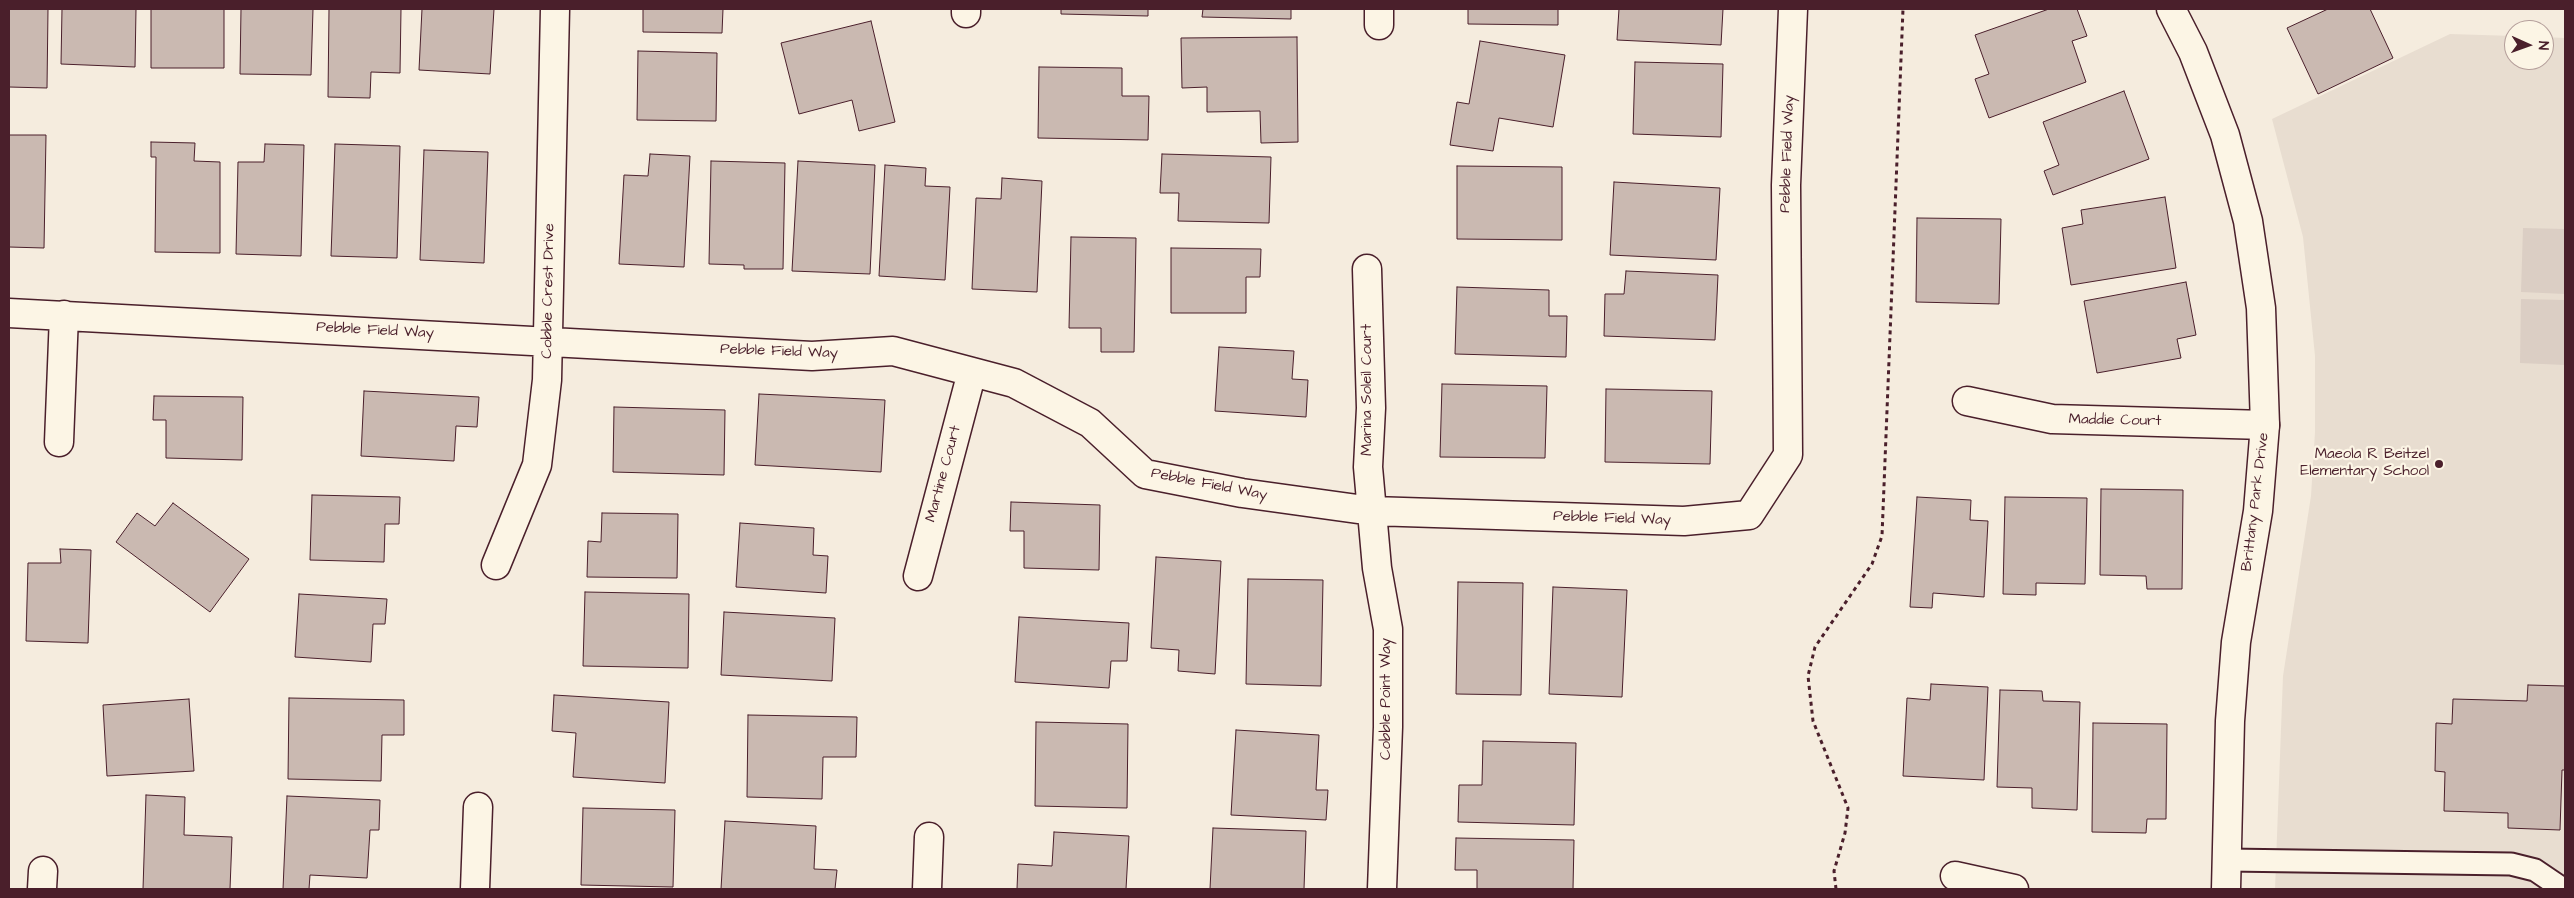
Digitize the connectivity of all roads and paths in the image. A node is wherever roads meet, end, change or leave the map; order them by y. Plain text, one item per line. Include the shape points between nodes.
1 (555, 9) edge
2 (1793, 9) edge
3 (1903, 9) edge
4 (2171, 9) edge
5 (1367, 269) dead end
6 (9, 312) edge
7 (64, 315) junction
8 (548, 340) junction
9 (972, 372) junction
10 (1967, 401) dead end
11 (2265, 425) junction
12 (59, 442) dead end
13 (1372, 511) junction
14 (496, 565) dead end
15 (918, 576) dead end
16 (478, 807) dead end
17 (929, 837) dead end
18 (2228, 860) junction
19 (1955, 876) dead end
20 (475, 889) edge
21 (927, 889) edge
22 (1382, 889) edge
23 (1836, 889) edge
24 (2014, 889) edge
25 (2226, 889) edge
26 (2562, 889) edge

1 - 8 street, Cobble Crest Drive
2 - 13 street, Pebble Field Way via 1786,186 1788,455 1749,515 1684,521
3 - 23 path via 1882,536 1872,564 1815,647 1808,676 1812,721 1848,808 1834,871
4 - 11 street, Brittany Park Drive via 2193,52 2225,135 2248,220 2261,308
5 - 13 street, Marina Soleil Court via 1368,467
6 - 7 street, Pebble Field Way
7 - 8 street, Pebble Field Way
7 - 12 street
8 - 9 street, Pebble Field Way via 812,356 893,351
8 - 14 street, Cobble Crest Drive via 547,380 537,465
9 - 13 street, Pebble Field Way via 1014,384 1090,423 1145,474 1242,494
9 - 15 street, Martine Court
10 - 11 street, Maddie Court via 2052,419
11 - 18 street, Brittany Park Drive via 2258,511 2236,642 2230,721
13 - 22 street, Cobble Point Way via 1377,568 1388,629
16 - 20 street
17 - 21 street
18 - 25 street, Brittany Park Drive
18 - 26 lane via 2511,864 2535,870
19 - 24 street

